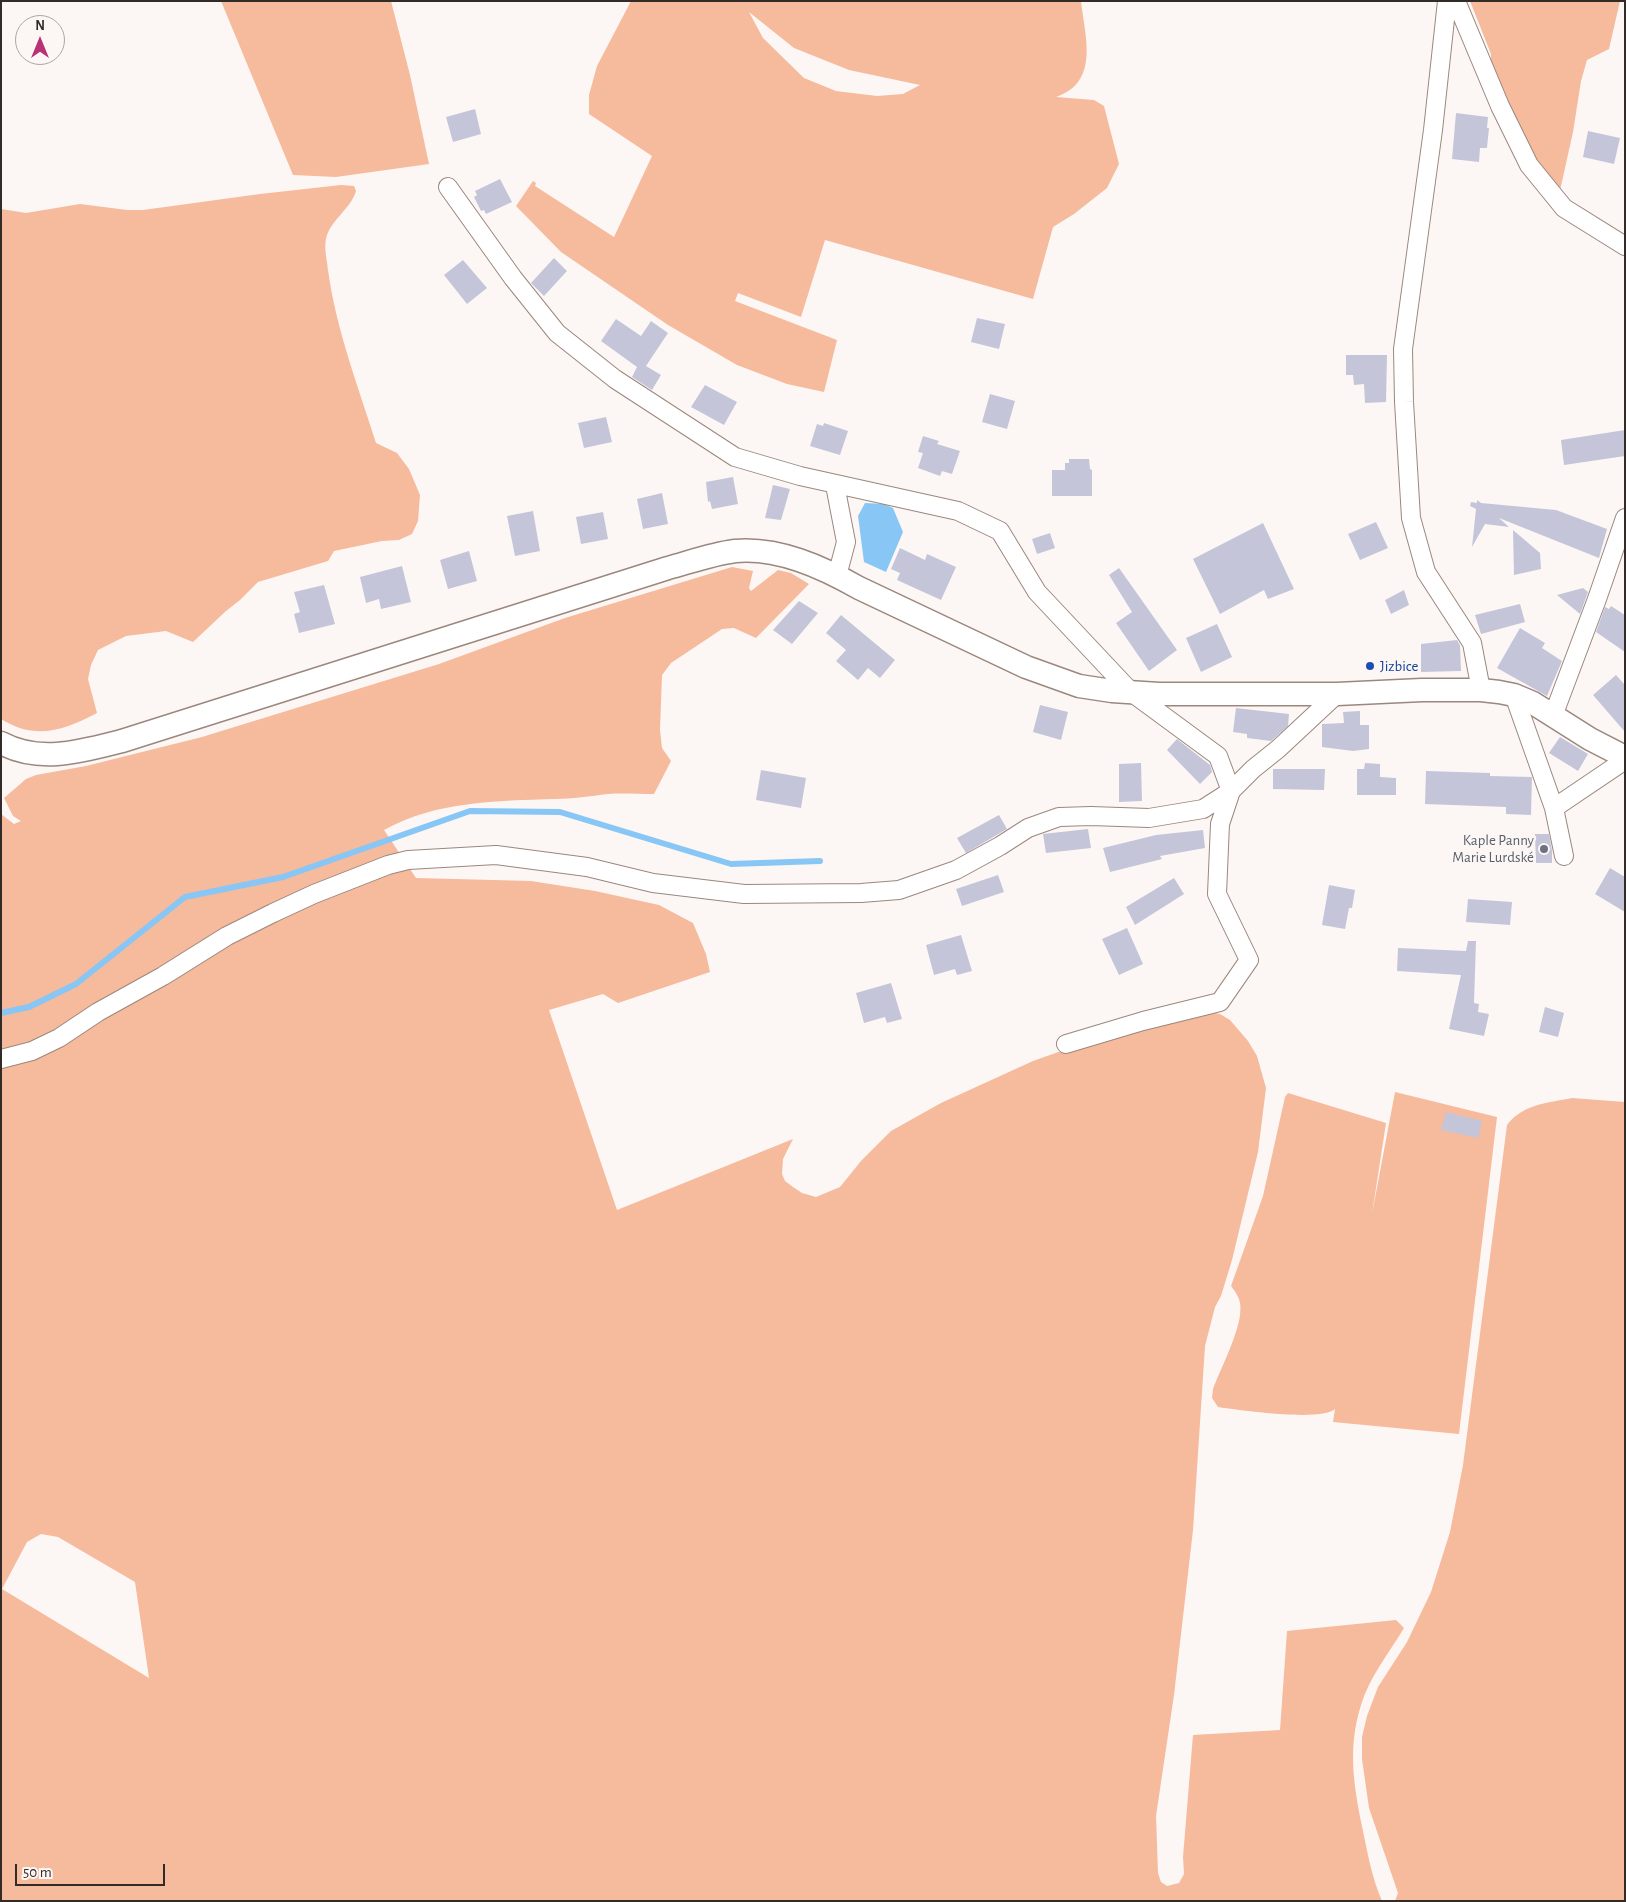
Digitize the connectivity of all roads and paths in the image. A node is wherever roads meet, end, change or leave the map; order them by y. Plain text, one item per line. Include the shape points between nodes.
1 (1447, 1) edge
2 (1456, 1) edge
3 (448, 187) dead end
4 (1625, 246) edge
5 (835, 485) junction
6 (1625, 518) edge
7 (838, 576) junction
8 (1481, 690) junction
9 (1132, 692) junction
10 (1338, 694) junction
11 (1514, 695) junction
12 (1553, 716) junction
13 (1, 744) edge
14 (1625, 758) edge
15 (1231, 791) junction
16 (1554, 808) junction
17 (1564, 856) dead end
18 (1066, 1044) dead end
19 (1, 1059) edge

1 - 8 street via 1403,349 1404,402 1411,518 1426,572 1472,643
2 - 4 street via 1500,106 1529,165 1564,208
3 - 5 street via 513,278 558,333 615,379 735,457
5 - 7 street via 846,542
5 - 9 street via 958,511 1000,530 1037,592
6 - 12 street
7 - 9 street via 1026,667 1079,686
7 - 13 street via 771,553 742,551 715,555 122,740 54,755 22,752
8 - 10 street
8 - 11 street
9 - 10 street
9 - 15 street via 1218,756
10 - 15 street
11 - 12 street
11 - 16 street
12 - 14 street
14 - 16 street
15 - 18 street via 1220,824 1217,894 1249,960 1220,1002
15 - 19 street via 1203,809 1148,818 1059,817 1028,828 956,870 899,890 744,894 653,883 587,867 496,855 408,860 314,894 273,913 227,936 59,1038 32,1051
16 - 17 street

